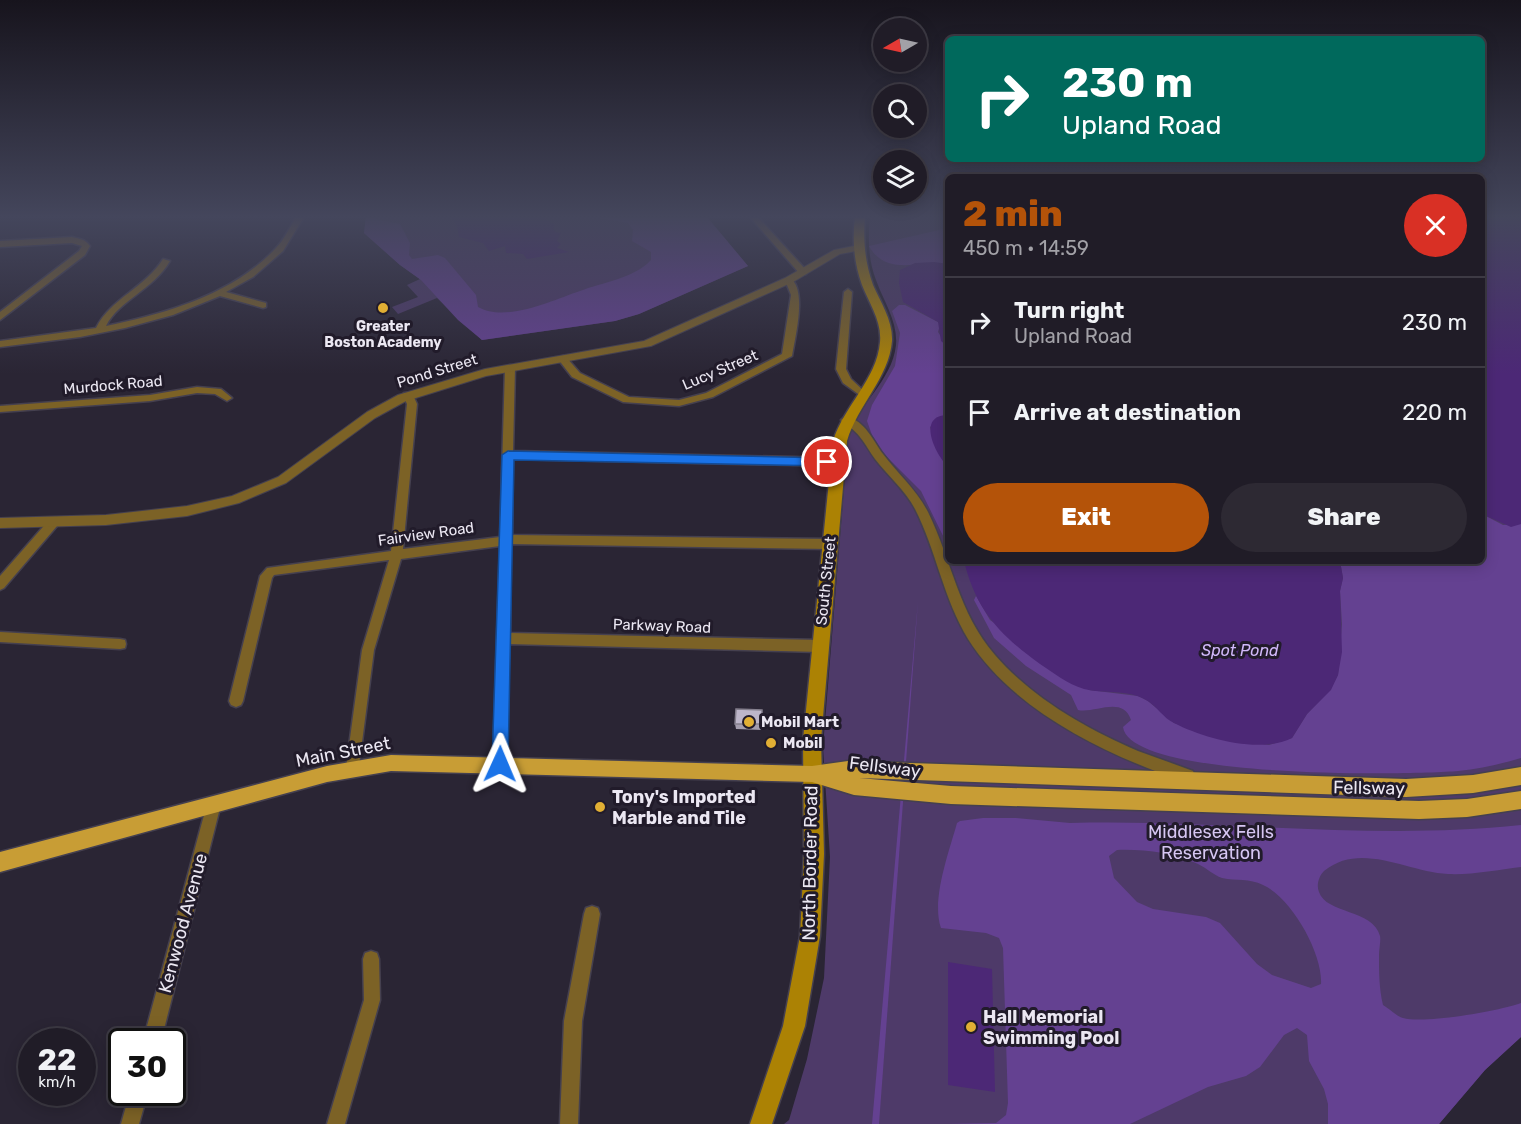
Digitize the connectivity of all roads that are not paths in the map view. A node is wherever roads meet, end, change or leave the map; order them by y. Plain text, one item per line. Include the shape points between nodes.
1 (61, 269) edge
2 (161, 269) edge
3 (258, 269) edge
4 (801, 269) edge
5 (807, 269) edge
6 (863, 269) edge
7 (803, 272) junction
8 (789, 280) junction
9 (848, 292) dead end
10 (219, 293) junction
11 (263, 304) dead end
12 (0, 317) edge
13 (99, 331) junction
14 (0, 344) edge
15 (563, 359) junction
16 (510, 368) junction
17 (861, 393) junction
18 (408, 396) junction
19 (227, 398) dead end
20 (0, 409) edge
21 (846, 420) junction
22 (508, 455) junction
23 (838, 462) junction
24 (0, 523) edge
25 (53, 523) junction
26 (507, 540) junction
27 (830, 544) junction
28 (396, 554) junction
29 (0, 585) edge
30 (0, 637) edge
31 (503, 638) junction
32 (120, 644) dead end
33 (820, 646) junction
34 (236, 701) dead end
35 (500, 764) junction
36 (353, 768) junction
37 (812, 774) junction
38 (1521, 776) edge
39 (1210, 782) junction
40 (1521, 800) edge
41 (214, 804) junction
42 (0, 862) edge
43 (592, 914) dead end
44 (371, 959) dead end
45 (155, 1028) edge
46 (135, 1106) edge
47 (130, 1124) edge
48 (336, 1124) edge
49 (569, 1124) edge
50 (761, 1124) edge

1 - 12 street
2 - 13 street via 108,317
3 - 10 street
4 - 7 street
5 - 7 street, Pond Street
6 - 17 main road, South Street via 886,337 881,361
7 - 8 street, Pond Street
8 - 15 street, Pond Street via 658,340
8 - 15 street, Lucy Street via 796,295 787,356 697,400 630,401 576,375
9 - 17 street via 842,369 847,381
10 - 11 street
10 - 13 street via 160,315
13 - 14 street
15 - 16 street, Pond Street
16 - 18 street, Pond Street
16 - 22 street
17 - 21 main road, South Street
18 - 25 street, Pond Street via 376,412 282,480 244,497 179,512
18 - 28 street via 412,403
19 - 20 street, Murdock Road via 220,392 203,390 150,398
21 - 23 main road, South Street
21 - 39 street via 860,427 914,497 958,609 973,637 1000,669 1045,706 1097,736 1161,767
22 - 23 street
22 - 26 street
23 - 27 main road, South Street
24 - 25 street, Pond Street
25 - 29 street
26 - 27 street, Fairview Road
26 - 28 street, Fairview Road
26 - 31 street
27 - 33 main road, South Street
28 - 34 street, Fairview Road via 267,573
28 - 36 street via 369,646
30 - 32 street
31 - 33 street, Parkway Road
31 - 35 street
33 - 37 main road, South Street
35 - 36 main road, Main Street via 403,762
35 - 37 main road, Main Street
36 - 41 main road, Main Street
37 - 39 main road, Fellsway via 848,769
37 - 40 main road, Fellsway via 854,786 975,796 1419,810
37 - 50 main road, North Border Road via 813,889 806,970 788,1048
38 - 39 main road, Fellsway via 1406,788
41 - 42 main road, Main Street
41 - 45 street, Kenwood Avenue
43 - 49 street via 573,1021
44 - 48 street via 372,1000
46 - 47 street

